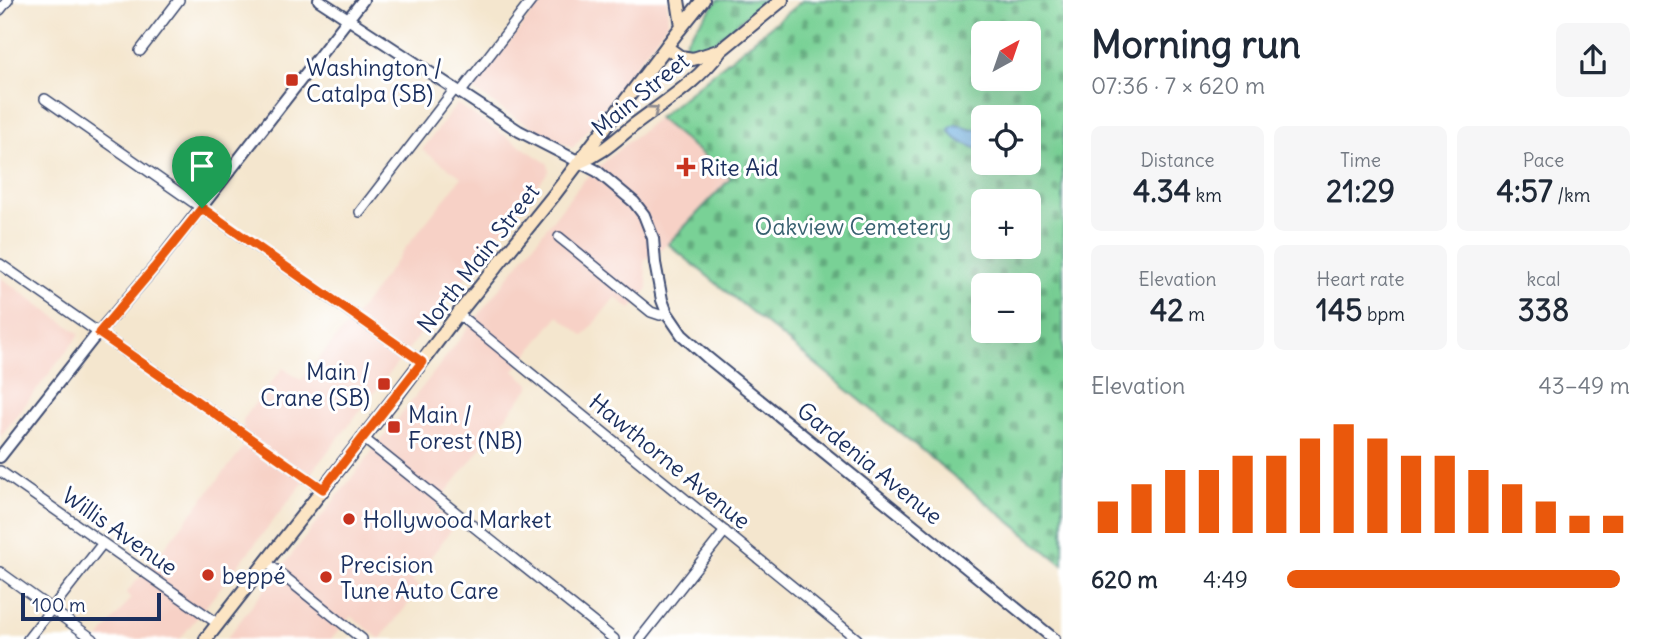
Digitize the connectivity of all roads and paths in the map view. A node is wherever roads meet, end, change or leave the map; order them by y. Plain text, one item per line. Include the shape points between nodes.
1 (8, 0) edge
2 (179, 0) edge
3 (319, 0) edge
4 (363, 0) edge
5 (532, 0) edge
6 (678, 0) edge
7 (703, 0) edge
8 (782, 0) edge
9 (0, 10) edge
10 (349, 19) junction
11 (682, 26) junction
12 (666, 47) junction
13 (722, 50) junction
14 (140, 51) dead end
15 (458, 91) junction
16 (45, 99) dead end
17 (579, 163) junction
18 (202, 208) junction
19 (360, 212) dead end
20 (559, 237) dead end
21 (0, 264) edge
22 (667, 313) junction
23 (458, 314) junction
24 (99, 333) junction
25 (422, 362) junction
26 (363, 438) junction
27 (0, 457) edge
28 (0, 471) edge
29 (323, 489) junction
30 (725, 531) junction
31 (103, 543) junction
32 (266, 562) junction
33 (0, 572) edge
34 (51, 609) junction
35 (217, 623) junction
36 (28, 639) edge
37 (93, 639) edge
38 (206, 639) edge
39 (362, 639) edge
40 (614, 639) edge
41 (640, 639) edge
42 (857, 639) edge
43 (1054, 639) edge

1 - 9 street
2 - 14 street
3 - 10 street, Gardenia Avenue
4 - 10 street
5 - 15 street
6 - 11 main road
7 - 11 main road
8 - 13 main road, Main Street
10 - 15 street, Gardenia Avenue
10 - 18 street
11 - 12 main road, North Main Street
12 - 13 main road via 693,60
12 - 17 main road, North Main Street
17 -> 13 main road, Main Street via 600,153 671,97
15 - 17 street, Gardenia Avenue
15 - 19 street
16 - 18 street
17 - 22 street, Gardenia Avenue via 605,177 644,215 653,238
17 - 23 main road, North Main Street
18 - 24 street
18 - 25 street
20 - 22 street via 651,312
21 - 24 street
22 - 43 street, Gardenia Avenue via 693,346
23 - 25 main road, North Main Street
23 - 30 street, Hawthorne Avenue
24 - 27 street
24 - 29 street
25 - 26 main road, North Main Street
26 - 29 main road, North Main Street
26 - 40 street
28 - 31 street, Willis Avenue
29 - 32 main road, North Main Street
30 - 41 street
30 - 42 street, Hawthorne Avenue
31 - 34 street
31 - 35 street, Willis Avenue
32 - 35 main road, North Main Street
32 - 39 street
33 - 34 street
34 - 36 street
34 - 37 street
35 - 38 main road, North Main Street

